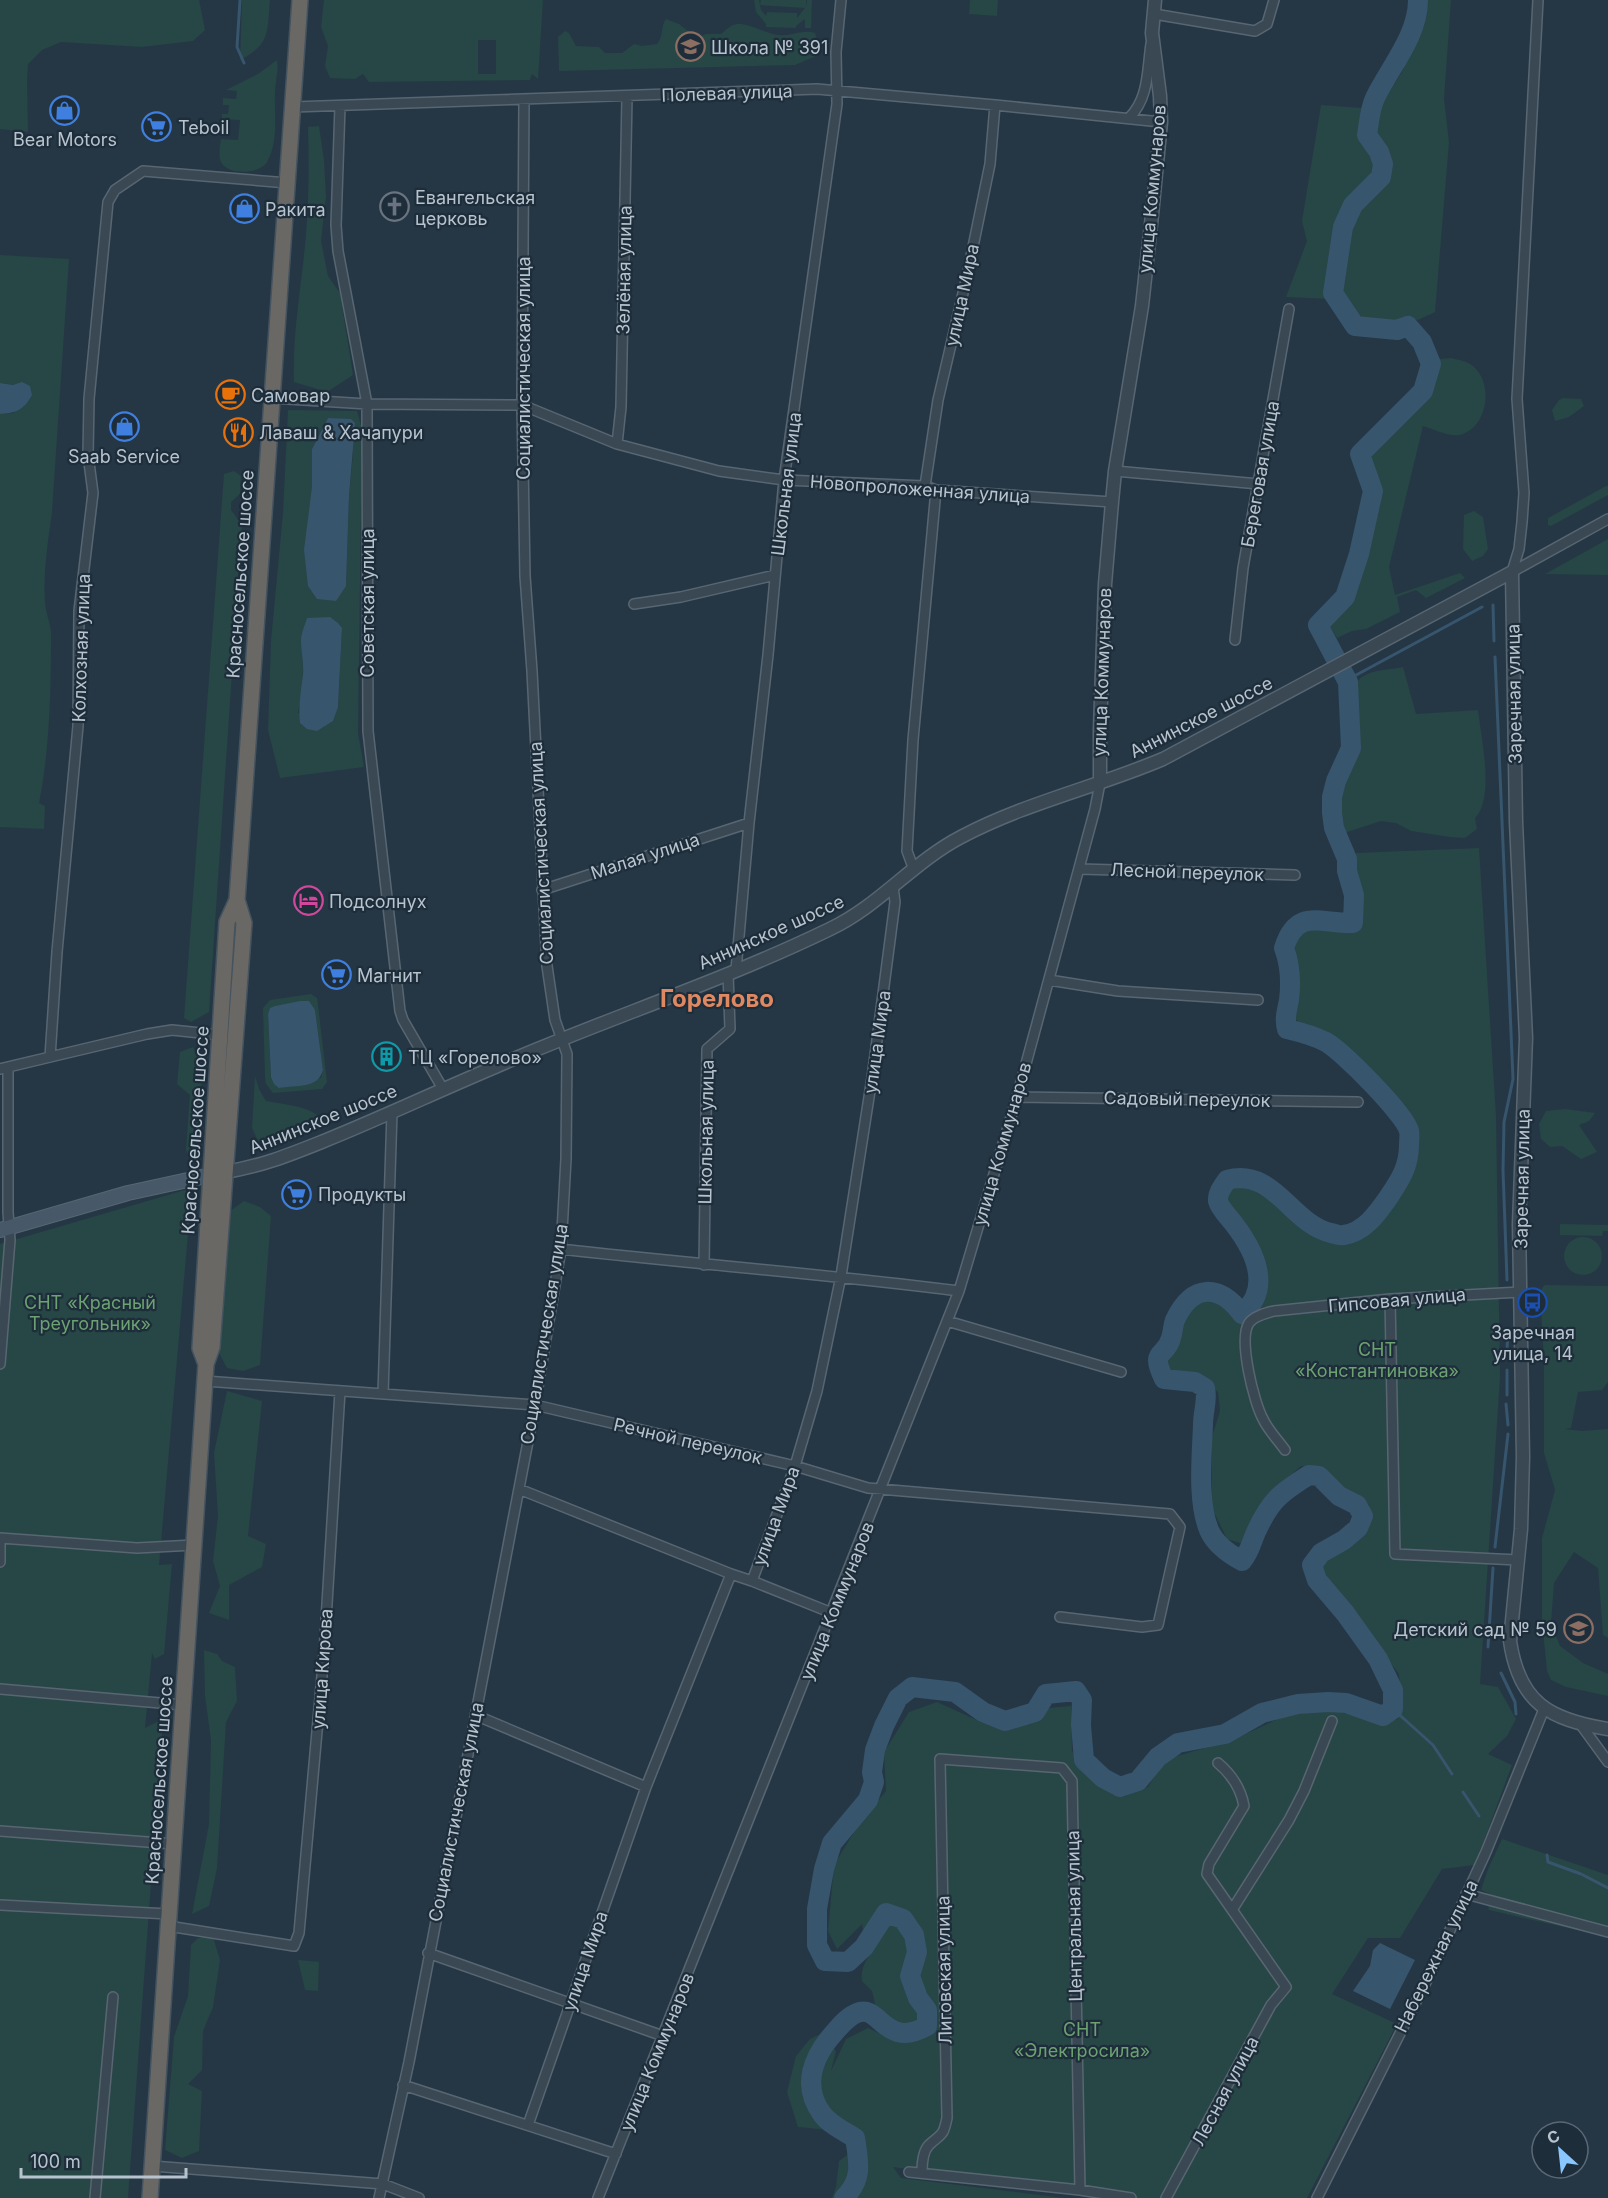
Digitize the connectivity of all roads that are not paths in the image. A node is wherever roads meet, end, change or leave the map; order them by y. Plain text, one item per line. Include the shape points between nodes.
1 (300, 0) edge
2 (841, 0) edge
3 (1155, 0) edge
4 (1274, 0) edge
5 (1538, 0) edge
6 (1154, 14) junction
7 (1152, 33) junction
8 (837, 90) junction
9 (627, 97) junction
10 (524, 100) junction
11 (995, 105) junction
12 (340, 106) junction
13 (293, 107) junction
14 (1129, 118) junction
15 (1161, 122) junction
16 (288, 183) junction
17 (1288, 309) dead end
18 (272, 399) junction
19 (367, 404) junction
20 (522, 405) junction
21 (616, 444) junction
22 (1115, 471) junction
23 (784, 480) junction
24 (1259, 484) junction
25 (925, 486) junction
26 (936, 490) junction
27 (1112, 502) junction
28 (1608, 519) edge
29 (1512, 572) junction
30 (775, 574) junction
31 (634, 604) dead end
32 (1235, 640) dead end
33 (1100, 783) junction
34 (749, 823) junction
35 (1079, 869) junction
36 (914, 870) junction
37 (1295, 875) dead end
38 (893, 887) junction
39 (542, 890) junction
40 (237, 900) junction
41 (732, 972) junction
42 (1049, 980) junction
43 (1258, 1000) dead end
44 (220, 1035) junction
45 (562, 1038) junction
46 (50, 1057) junction
47 (4, 1068) edge
48 (443, 1089) junction
49 (1017, 1097) junction
50 (1358, 1102) dead end
51 (392, 1112) junction
52 (218, 1174) junction
53 (5, 1229) edge
54 (561, 1249) junction
55 (704, 1265) junction
56 (841, 1276) junction
57 (959, 1291) junction
58 (1521, 1292) junction
59 (1390, 1299) junction
60 (947, 1321) junction
61 (0, 1364) edge
62 (1121, 1372) dead end
63 (205, 1381) junction
64 (340, 1391) junction
65 (383, 1394) junction
66 (535, 1405) junction
67 (1285, 1449) dead end
68 (795, 1466) junction
69 (519, 1489) junction
70 (881, 1489) junction
71 (0, 1538) edge
72 (194, 1545) junction
73 (1518, 1560) junction
74 (0, 1562) edge
75 (732, 1574) junction
76 (752, 1581) junction
77 (832, 1613) junction
78 (1060, 1617) dead end
79 (0, 1689) edge
80 (183, 1705) junction
81 (1544, 1709) junction
82 (475, 1716) junction
83 (1332, 1721) dead end
84 (1581, 1725) junction
85 (1608, 1729) edge
86 (940, 1759) joint
87 (1608, 1762) edge
88 (1218, 1763) dead end
89 (646, 1787) junction
90 (0, 1831) edge
91 (174, 1844) junction
92 (1466, 1894) junction
93 (0, 1905) edge
94 (1232, 1910) junction
95 (169, 1920) junction
96 (1608, 1932) edge
97 (428, 1953) junction
98 (113, 1997) dead end
99 (571, 2003) junction
100 (663, 2036) junction
101 (403, 2085) junction
102 (528, 2125) junction
103 (616, 2154) junction
104 (152, 2166) junction
105 (909, 2172) dead end
106 (922, 2172) junction
107 (383, 2184) junction
108 (1080, 2190) junction
109 (94, 2198) edge
110 (150, 2198) edge
111 (380, 2198) edge
112 (419, 2198) edge
113 (598, 2198) edge
114 (1131, 2198) edge
115 (1166, 2198) edge
116 (1317, 2198) edge

1 - 13 highway, Красносельское шоссе
2 - 8 street, Школьная улица
3 - 6 street, улица Коммунаров
4 - 6 street via 1267,24 1255,31
5 - 29 street via 1517,399 1524,493 1519,549
6 - 7 street, улица Коммунаров
7 - 14 street, улица Коммунаров via 1144,96
7 - 15 street, улица Коммунаров
8 - 9 street, Полевая улица
8 - 11 street, Полевая улица
8 - 23 street, Школьная улица
9 - 10 street, Полевая улица
9 - 21 street, Зелёная улица via 621,407
10 - 12 street, Полевая улица
10 - 20 street, Социалистическая улица
11 - 14 street, Полевая улица
11 - 25 street, улица Мира via 990,164 938,400
12 - 13 street, Полевая улица
12 - 19 street, Советская улица via 338,252
13 - 16 highway, Красносельское шоссе
14 - 15 street, Полевая улица
15 - 22 street, улица Коммунаров via 1142,306
16 - 18 highway, Красносельское шоссе
16 - 46 street, Колхозная улица via 143,171 116,190 108,202 89,399 88,455 93,493 79,611 78,726
17 - 24 street, Береговая улица
18 - 19 street, Новопроложенная улица
18 - 40 highway, Красносельское шоссе
19 - 20 street, Новопроложенная улица
19 - 48 street, Советская улица via 368,731 390,933 402,1020
20 - 21 street, Новопроложенная улица
20 - 39 street, Социалистическая улица via 525,576
21 - 23 street, Новопроложенная улица via 719,471
22 - 24 street
22 - 27 street, улица Коммунаров
23 - 25 street, Новопроложенная улица
23 - 30 street, Школьная улица
24 - 32 street, Береговая улица via 1243,568
25 - 26 street, Новопроложенная улица
26 - 27 street, Новопроложенная улица
26 - 36 street via 913,740 907,851
27 - 33 street, улица Коммунаров via 1105,584
28 - 29 street, Аннинское шоссе
29 - 33 street, Аннинское шоссе via 1163,759
29 - 58 street, Заречная улица via 1516,822 1526,1038 1519,1224
30 - 31 street
30 - 34 street, Школьная улица
33 - 35 street, улица Коммунаров
33 - 36 street, Аннинское шоссе via 995,820 939,850
34 - 39 street, Малая улица
34 - 41 street, Школьная улица
35 - 37 street, Лесной переулок
35 - 42 street, улица Коммунаров
36 - 38 street, Аннинское шоссе
38 - 41 street, Аннинское шоссе via 832,928
38 - 56 street, улица Мира via 895,902 872,1078
39 - 45 street, Социалистическая улица via 547,966 555,1020
40 - 44 highway, Красносельское шоссе via 227,922
40 - 52 highway, Красносельское шоссе via 244,923
41 - 45 street, Аннинское шоссе
41 - 55 street, Школьная улица via 730,1029 707,1049
42 - 43 street via 1118,991
42 - 49 street, улица Коммунаров
44 - 46 street via 172,1030
44 - 52 highway, Красносельское шоссе
45 - 48 street, Аннинское шоссе
45 - 54 street, Социалистическая улица via 567,1054
46 - 47 street
47 - 53 street
48 - 51 street, Аннинское шоссе
49 - 50 street, Садовый переулок
49 - 57 street, улица Коммунаров
51 - 52 street, Аннинское шоссе via 258,1167
51 - 65 street
52 - 53 main road, Аннинское шоссе via 128,1193
52 - 63 highway, Красносельское шоссе via 212,1347
53 - 61 street via 10,1240
54 - 55 street
54 - 66 street, Социалистическая улица
55 - 56 street
56 - 57 street
56 - 68 street, улица Мира via 817,1391
57 - 60 street, улица Коммунаров
58 - 59 street, Гипсовая улица
58 - 73 street, Заречная улица via 1524,1440
59 - 67 street, Гипсовая улица via 1274,1311 1249,1323 1244,1340 1253,1387 1263,1419
59 - 73 street via 1395,1554
60 - 62 street
60 - 70 street, улица Коммунаров
63 - 64 street, Речной переулок
63 - 72 highway, Красносельское шоссе
64 - 65 street, Речной переулок
64 - 95 street, улица Кирова via 324,1653 299,1933 294,1946
65 - 66 street, Речной переулок
66 - 68 street, Речной переулок
66 - 69 street, Социалистическая улица
68 - 70 street, Речной переулок
68 - 76 street, улица Мира
69 - 75 street
69 - 82 street, Социалистическая улица
70 - 77 street, улица Коммунаров
70 - 78 street, Речной переулок via 1170,1514 1180,1527 1158,1625 1142,1628
71 - 72 street via 137,1548
71 - 74 street
72 - 80 highway, Красносельское шоссе
73 - 81 street, Заречная улица via 1510,1641 1519,1677
75 - 76 street, улица Мира
75 - 89 street, улица Мира
76 - 77 street
77 - 100 street, улица Коммунаров
79 - 80 street
80 - 91 highway, Красносельское шоссе
81 - 84 street, Заречная улица
81 - 92 street, Набережная улица
82 - 89 street
82 - 97 street, Социалистическая улица
83 - 94 street via 1294,1810
84 - 85 street, Заречная улица
84 - 87 street
86 - 106 street, Лиговская улица via 947,2118 942,2136 925,2151
86 - 108 street, Центральная улица via 1062,1768 1072,1781
88 - 94 street via 1229,1772 1244,1806 1209,1864 1207,1874
89 - 99 street, улица Мира
90 - 91 street
91 - 95 highway, Красносельское шоссе
92 - 96 street
92 - 116 street, Набережная улица
93 - 95 street
94 - 115 street, Лесная улица via 1286,1987 1271,2006
95 - 104 highway, Красносельское шоссе
97 - 99 street
97 - 101 street, Социалистическая улица
98 - 109 street
99 - 100 street
99 - 102 street, улица Мира
100 - 103 street, улица Коммунаров
101 - 102 street
101 - 107 street, Социалистическая улица
102 - 103 street
103 - 113 street, улица Коммунаров
104 - 107 street
104 - 110 highway, Красносельское шоссе
105 - 106 street
106 - 108 street
107 - 111 street, Социалистическая улица
107 - 112 street
108 - 114 street

